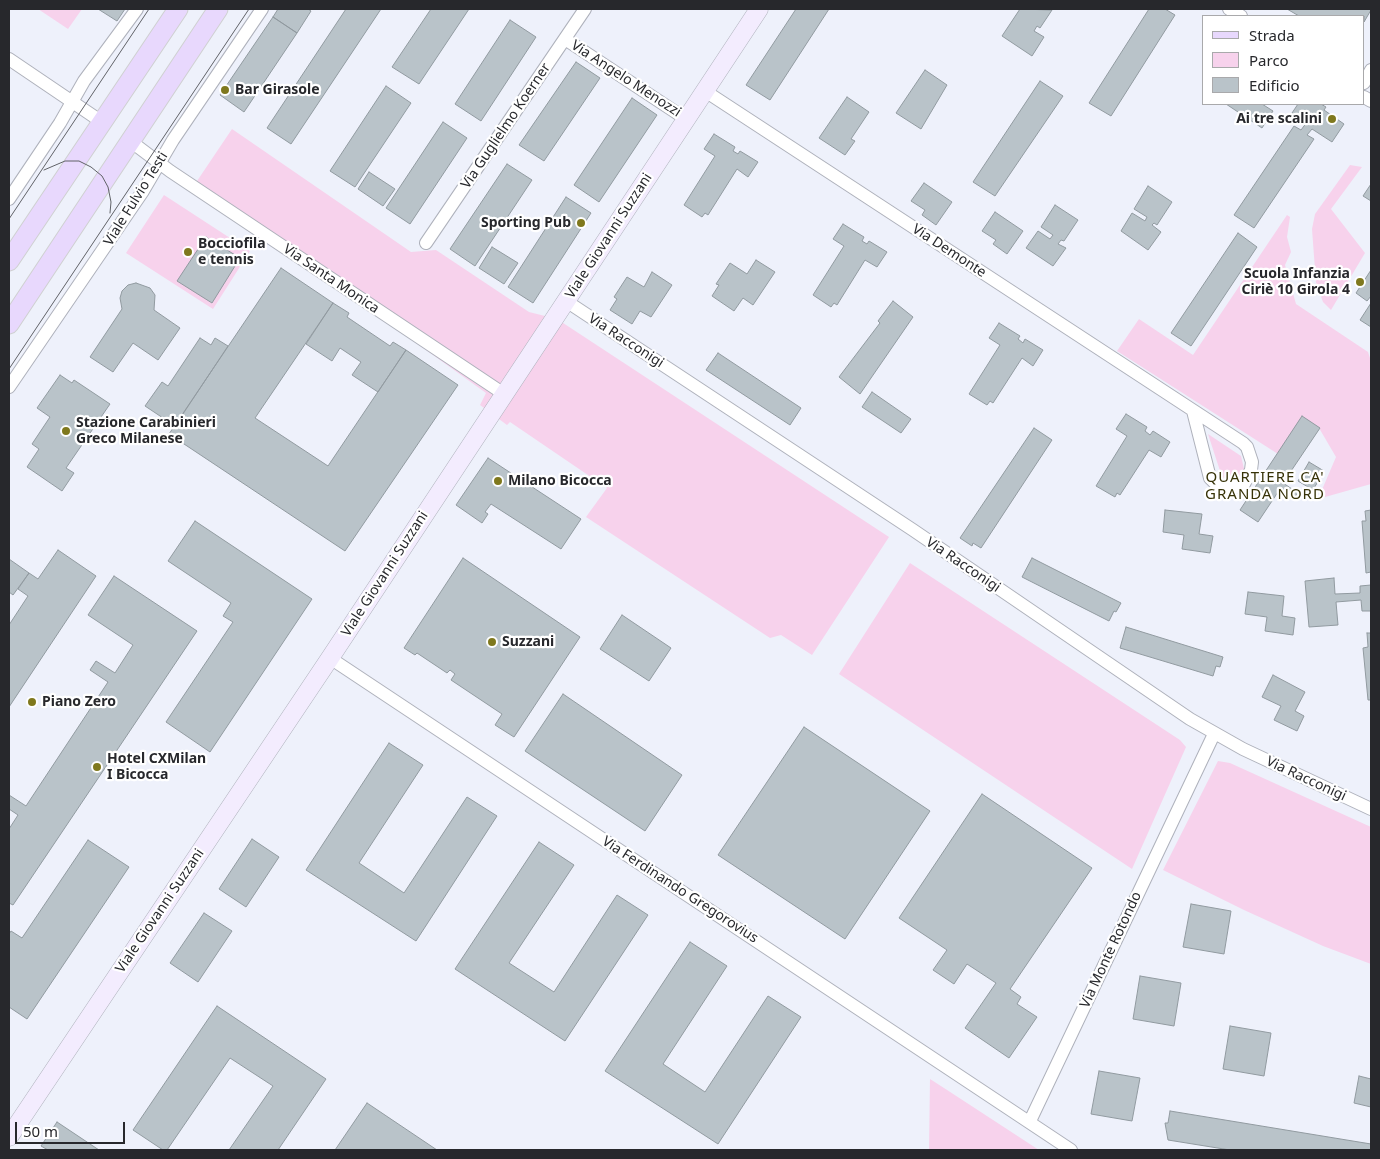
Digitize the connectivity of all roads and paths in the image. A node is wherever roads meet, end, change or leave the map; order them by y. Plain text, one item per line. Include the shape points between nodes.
1 (137, 9) edge
2 (178, 9) edge
3 (218, 9) edge
4 (262, 9) edge
5 (585, 9) edge
6 (759, 9) edge
7 (565, 39) junction
8 (9, 59) edge
9 (705, 91) junction
10 (72, 102) junction
11 (686, 119) junction
12 (102, 122) junction
13 (129, 140) junction
14 (160, 162) junction
15 (9, 199) edge
16 (426, 243) dead end
17 (9, 262) edge
18 (566, 301) junction
19 (9, 324) edge
20 (9, 387) edge
21 (504, 394) junction
22 (1193, 411) junction
23 (330, 658) junction
24 (1214, 734) junction
25 (1371, 809) edge
26 (1030, 1121) junction
27 (9, 1137) edge
28 (1072, 1150) edge

1 - 10 street
2 - 12 main road
3 - 13 main road
4 - 14 street, Viale Fulvio Testi
5 - 7 street, Via Guglielmo Koerner
6 - 9 street, Viale Giovanni Suzzani
7 - 11 street, Via Angelo Menozzi
7 - 16 street, Via Guglielmo Koerner
8 - 10 street
9 - 11 street, Viale Giovanni Suzzani
9 - 22 street, Via Demonte
10 - 12 street
10 - 15 street
11 - 18 street, Viale Giovanni Suzzani
12 - 13 main road
12 - 17 main road
13 - 14 street, Via Santa Monica
13 - 19 main road
14 - 20 street, Viale Fulvio Testi
14 - 21 street, Via Santa Monica
18 - 21 street, Viale Giovanni Suzzani
18 - 24 street, Via Racconigi
21 - 23 street, Viale Giovanni Suzzani
22 - 22 street, Via Demonte via 1210,478 1225,488 1244,484 1252,462 1248,447
23 - 26 street, Via Ferdinando Gregorovius
23 - 27 street, Viale Giovanni Suzzani
24 - 25 street, Via Racconigi
24 - 26 street, Via Monte Rotondo
26 - 28 street

